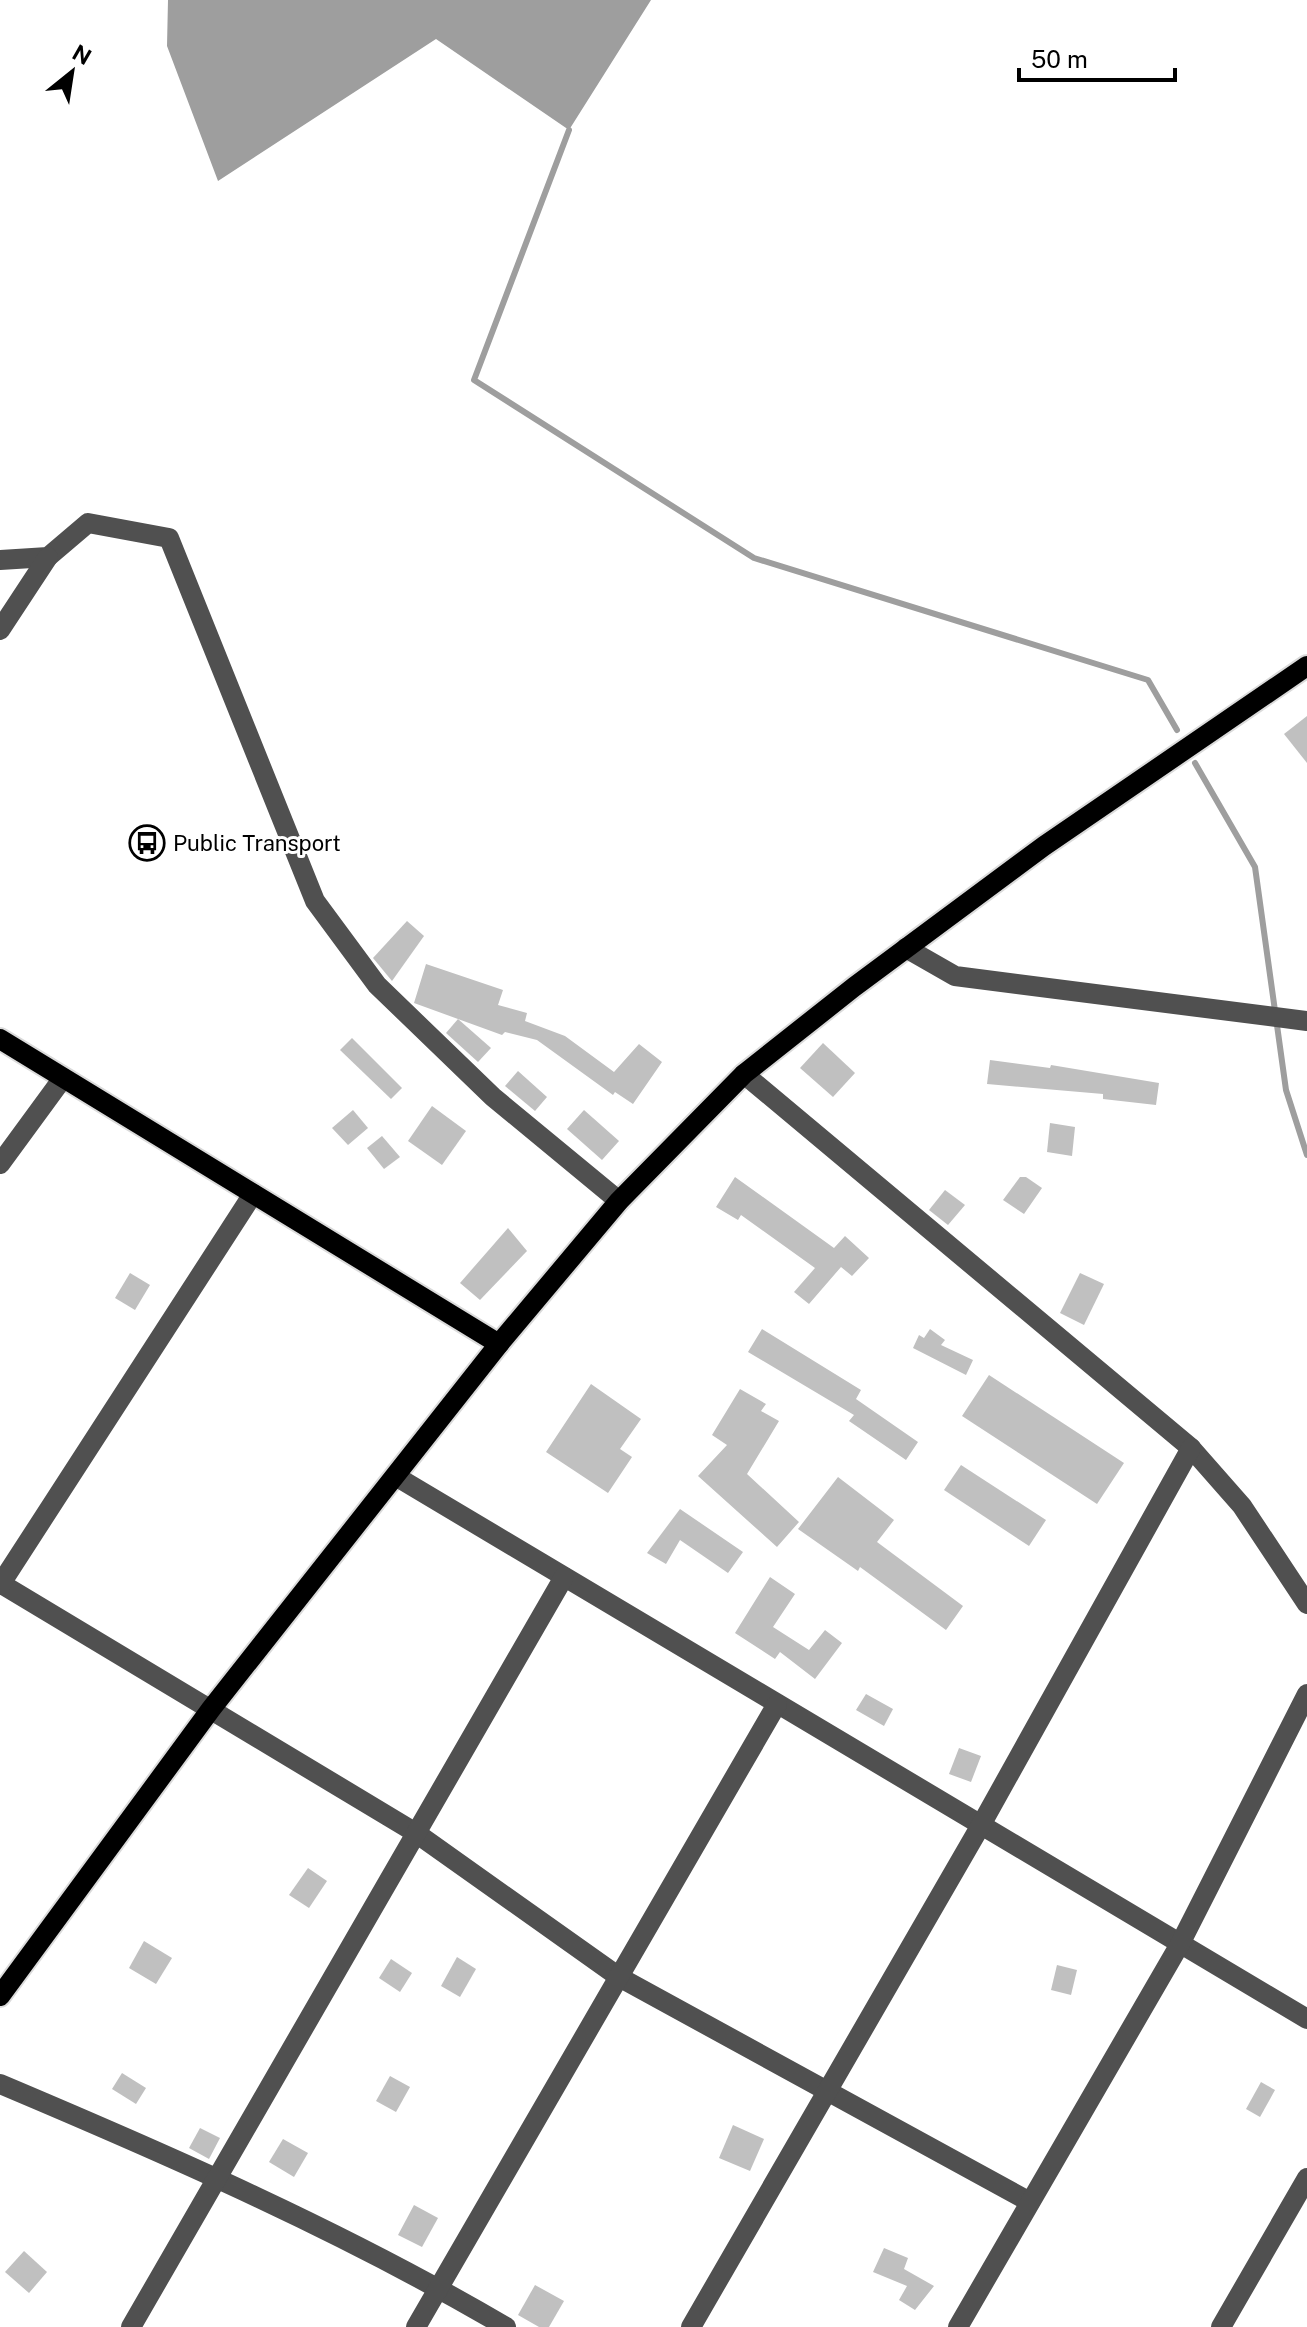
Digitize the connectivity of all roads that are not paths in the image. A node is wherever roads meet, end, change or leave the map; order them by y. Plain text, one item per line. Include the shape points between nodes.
1 (48, 557) junction
2 (0, 560) edge
3 (0, 630) edge
4 (1307, 666) edge
5 (906, 948) junction
6 (1307, 1021) edge
7 (0, 1039) edge
8 (744, 1074) junction
9 (63, 1078) junction
10 (0, 1164) edge
11 (253, 1194) junction
12 (619, 1201) junction
13 (499, 1344) junction
14 (1191, 1448) junction
15 (397, 1477) junction
16 (564, 1577) junction
17 (0, 1584) edge
18 (1307, 1604) edge
19 (1307, 1694) edge
20 (777, 1704) junction
21 (211, 1709) junction
22 (981, 1825) junction
23 (416, 1833) junction
24 (1180, 1944) junction
25 (619, 1977) junction
26 (0, 1996) edge
27 (1307, 2019) edge
28 (0, 2084) edge
29 (828, 2090) junction
30 (218, 2177) junction
31 (1307, 2178) edge
32 (1030, 2202) junction
33 (439, 2288) junction
34 (131, 2327) edge
35 (416, 2327) edge
36 (506, 2327) edge
37 (691, 2327) edge
38 (958, 2327) edge
39 (1221, 2327) edge

1 - 2 street
1 - 3 street
1 - 12 street via 88,523 169,538 315,901 377,985 493,1097
4 - 5 main road
5 - 6 street via 955,976
5 - 8 main road
7 - 9 main road
8 - 12 main road
8 - 14 street
9 - 10 street
9 - 11 main road
11 - 13 main road
11 - 17 street
12 - 13 main road
13 - 15 main road
14 - 18 street via 1242,1506
14 - 22 street
15 - 16 street
15 - 21 main road
16 - 20 street
16 - 23 street
17 - 21 street
19 - 24 street
20 - 22 street
20 - 25 street
21 - 23 street
21 - 26 main road
22 - 24 street
22 - 29 street
23 - 25 street
23 - 30 street
24 - 27 street
24 - 32 street
25 - 29 street
25 - 33 street
28 - 30 street
29 - 32 street
29 - 37 street
30 - 33 street
30 - 34 street
31 - 39 street
32 - 38 street
33 - 35 street
33 - 36 street

